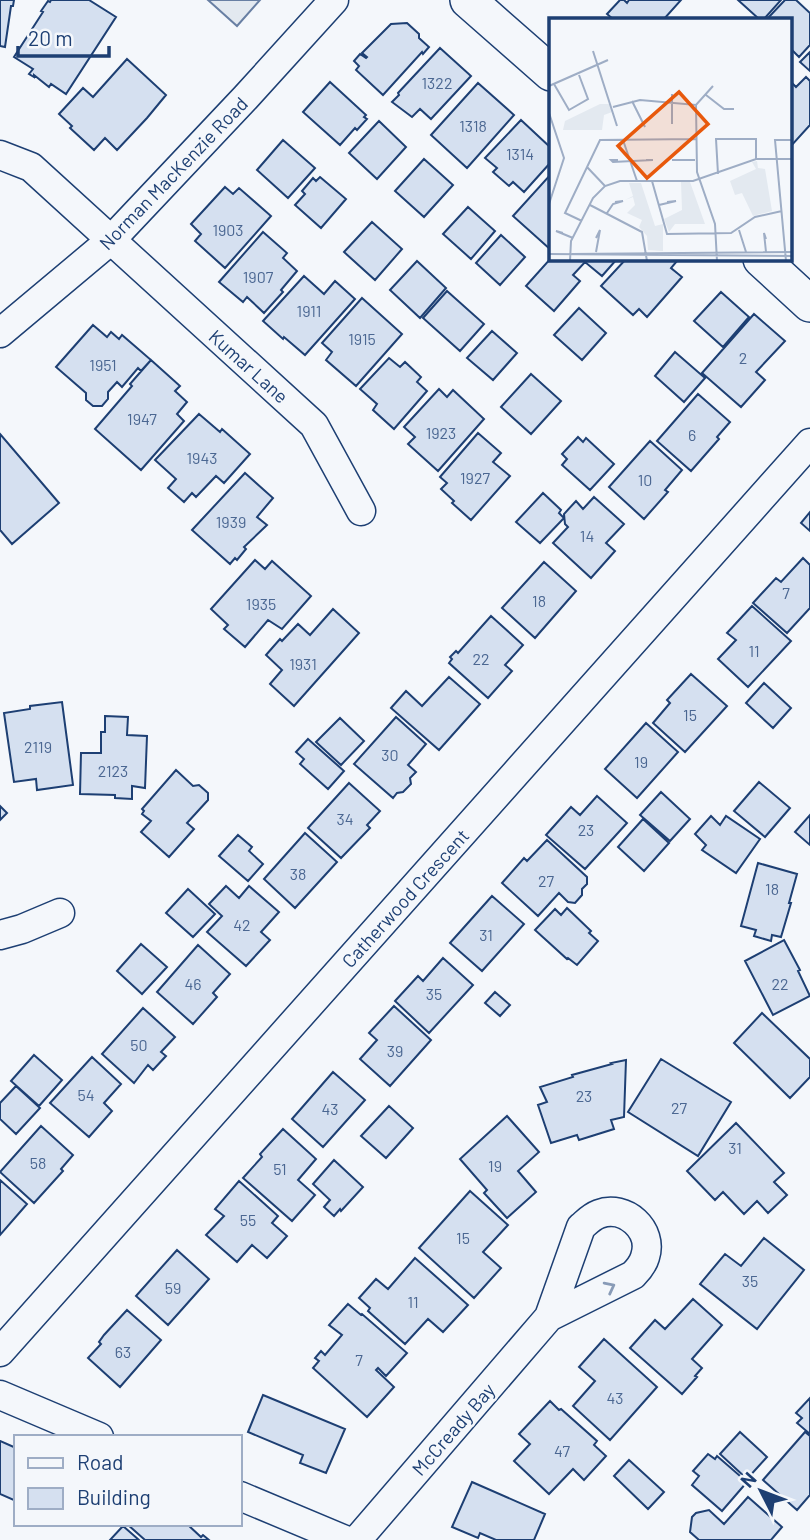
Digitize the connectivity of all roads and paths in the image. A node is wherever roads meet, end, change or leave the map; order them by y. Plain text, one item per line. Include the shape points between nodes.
1 (334, 0) edge
2 (468, 0) edge
3 (549, 71) edge
4 (0, 155) edge
5 (111, 240) junction
6 (763, 261) edge
7 (810, 304) edge
8 (0, 333) edge
9 (810, 443) edge
10 (361, 511) dead end
11 (60, 913) dead end
12 (0, 935) edge
13 (549, 1317) dead end
14 (0, 1352) edge
15 (0, 1395) edge
16 (94, 1435) edge
17 (242, 1497) edge
18 (345, 1540) edge
19 (357, 1540) edge

1 - 5 street, Norman MacKenzie Road
2 - 3 street
4 - 5 street, Kumar Lane via 31,167
5 - 8 street, Norman MacKenzie Road
5 - 10 street, Kumar Lane via 314,425
6 - 7 street
9 - 14 street, Catherwood Crescent
11 - 12 street
13 - 19 street, McCready Bay
15 - 16 street
17 - 18 street

